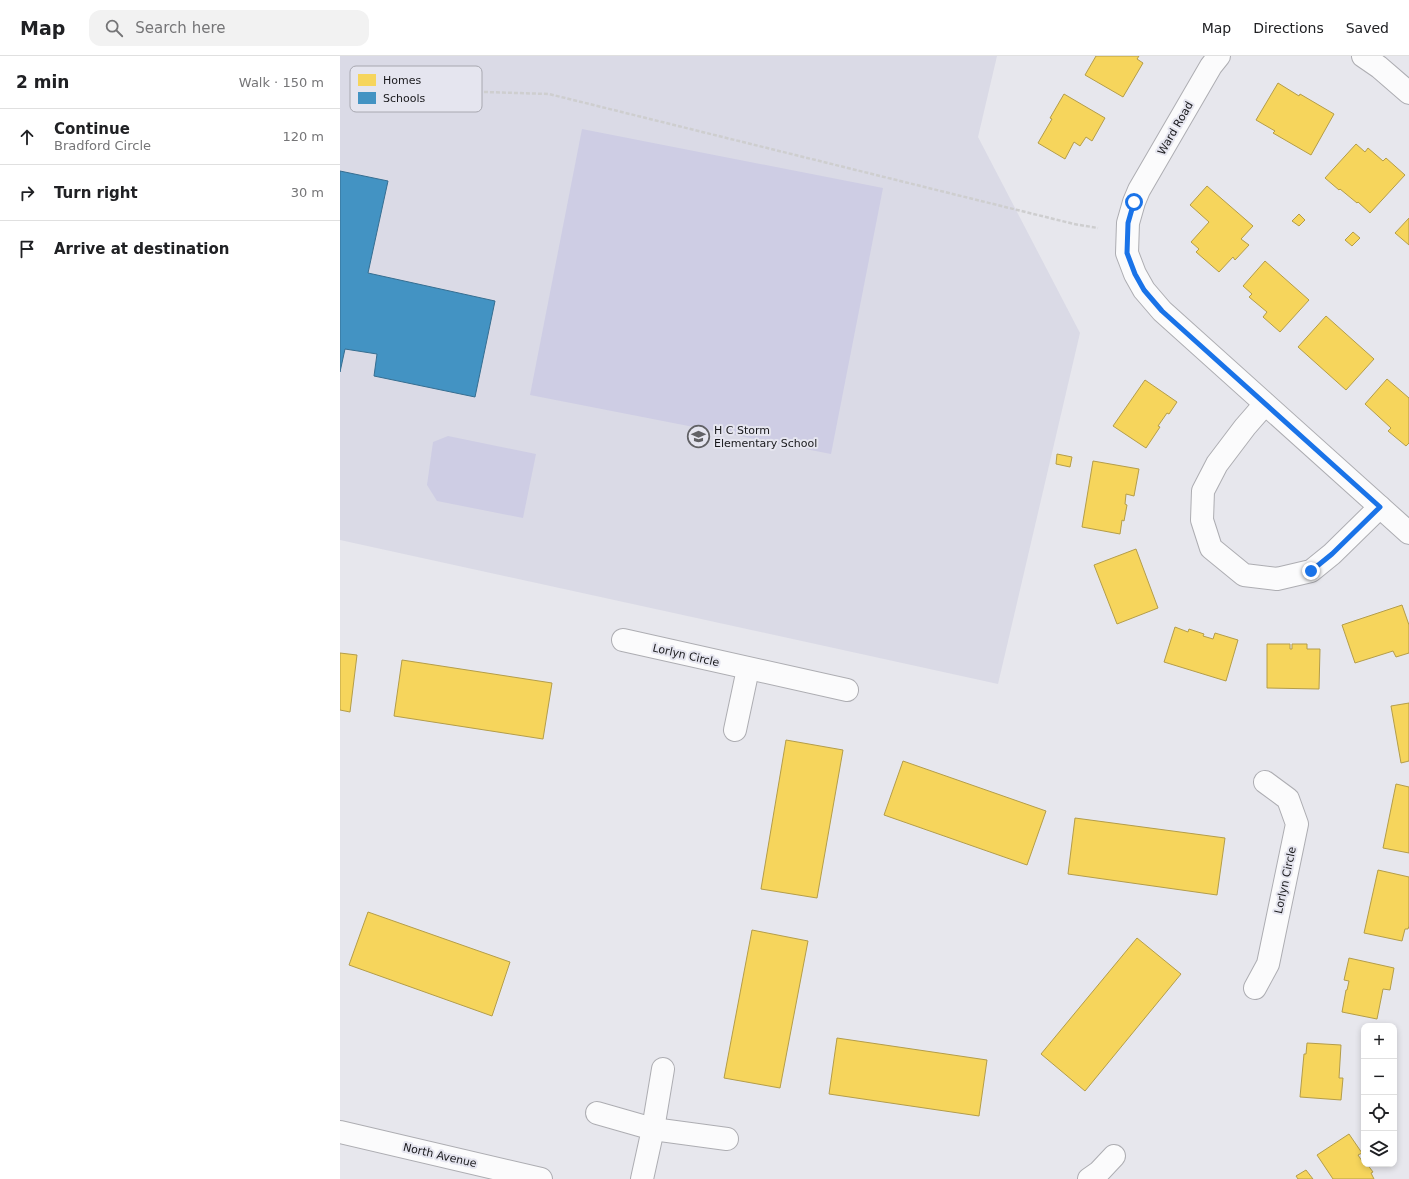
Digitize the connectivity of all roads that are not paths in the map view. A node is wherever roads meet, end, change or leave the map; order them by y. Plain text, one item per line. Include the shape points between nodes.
1 (1219, 56) edge
2 (1363, 56) edge
3 (1409, 93) edge
4 (1265, 404) junction
5 (1380, 507) junction
6 (1409, 533) edge
7 (623, 640) dead end
8 (748, 669) junction
9 (847, 690) dead end
10 (735, 730) dead end
11 (1265, 782) dead end
12 (1255, 988) dead end
13 (663, 1069) dead end
14 (597, 1113) dead end
15 (653, 1129) junction
16 (340, 1132) edge
17 (727, 1139) dead end
18 (1114, 1156) dead end
19 (541, 1179) edge
20 (642, 1179) edge
21 (1089, 1179) edge

1 - 4 street, Ward Road via 1139,190 1128,223 1127,253 1144,290 1162,311
2 - 3 street
4 - 5 street, Ward Road
4 - 5 street via 1217,464 1203,491 1202,520 1211,548 1244,575 1277,579 1311,571
5 - 6 street, Ward Road
7 - 8 street, Lorlyn Circle
8 - 9 street, Lorlyn Circle
8 - 10 street
11 - 12 street, Lorlyn Circle via 1288,798 1297,824 1268,964
13 - 15 street
14 - 15 street
15 - 17 street
15 - 20 street
16 - 19 street, North Avenue
18 - 21 street

